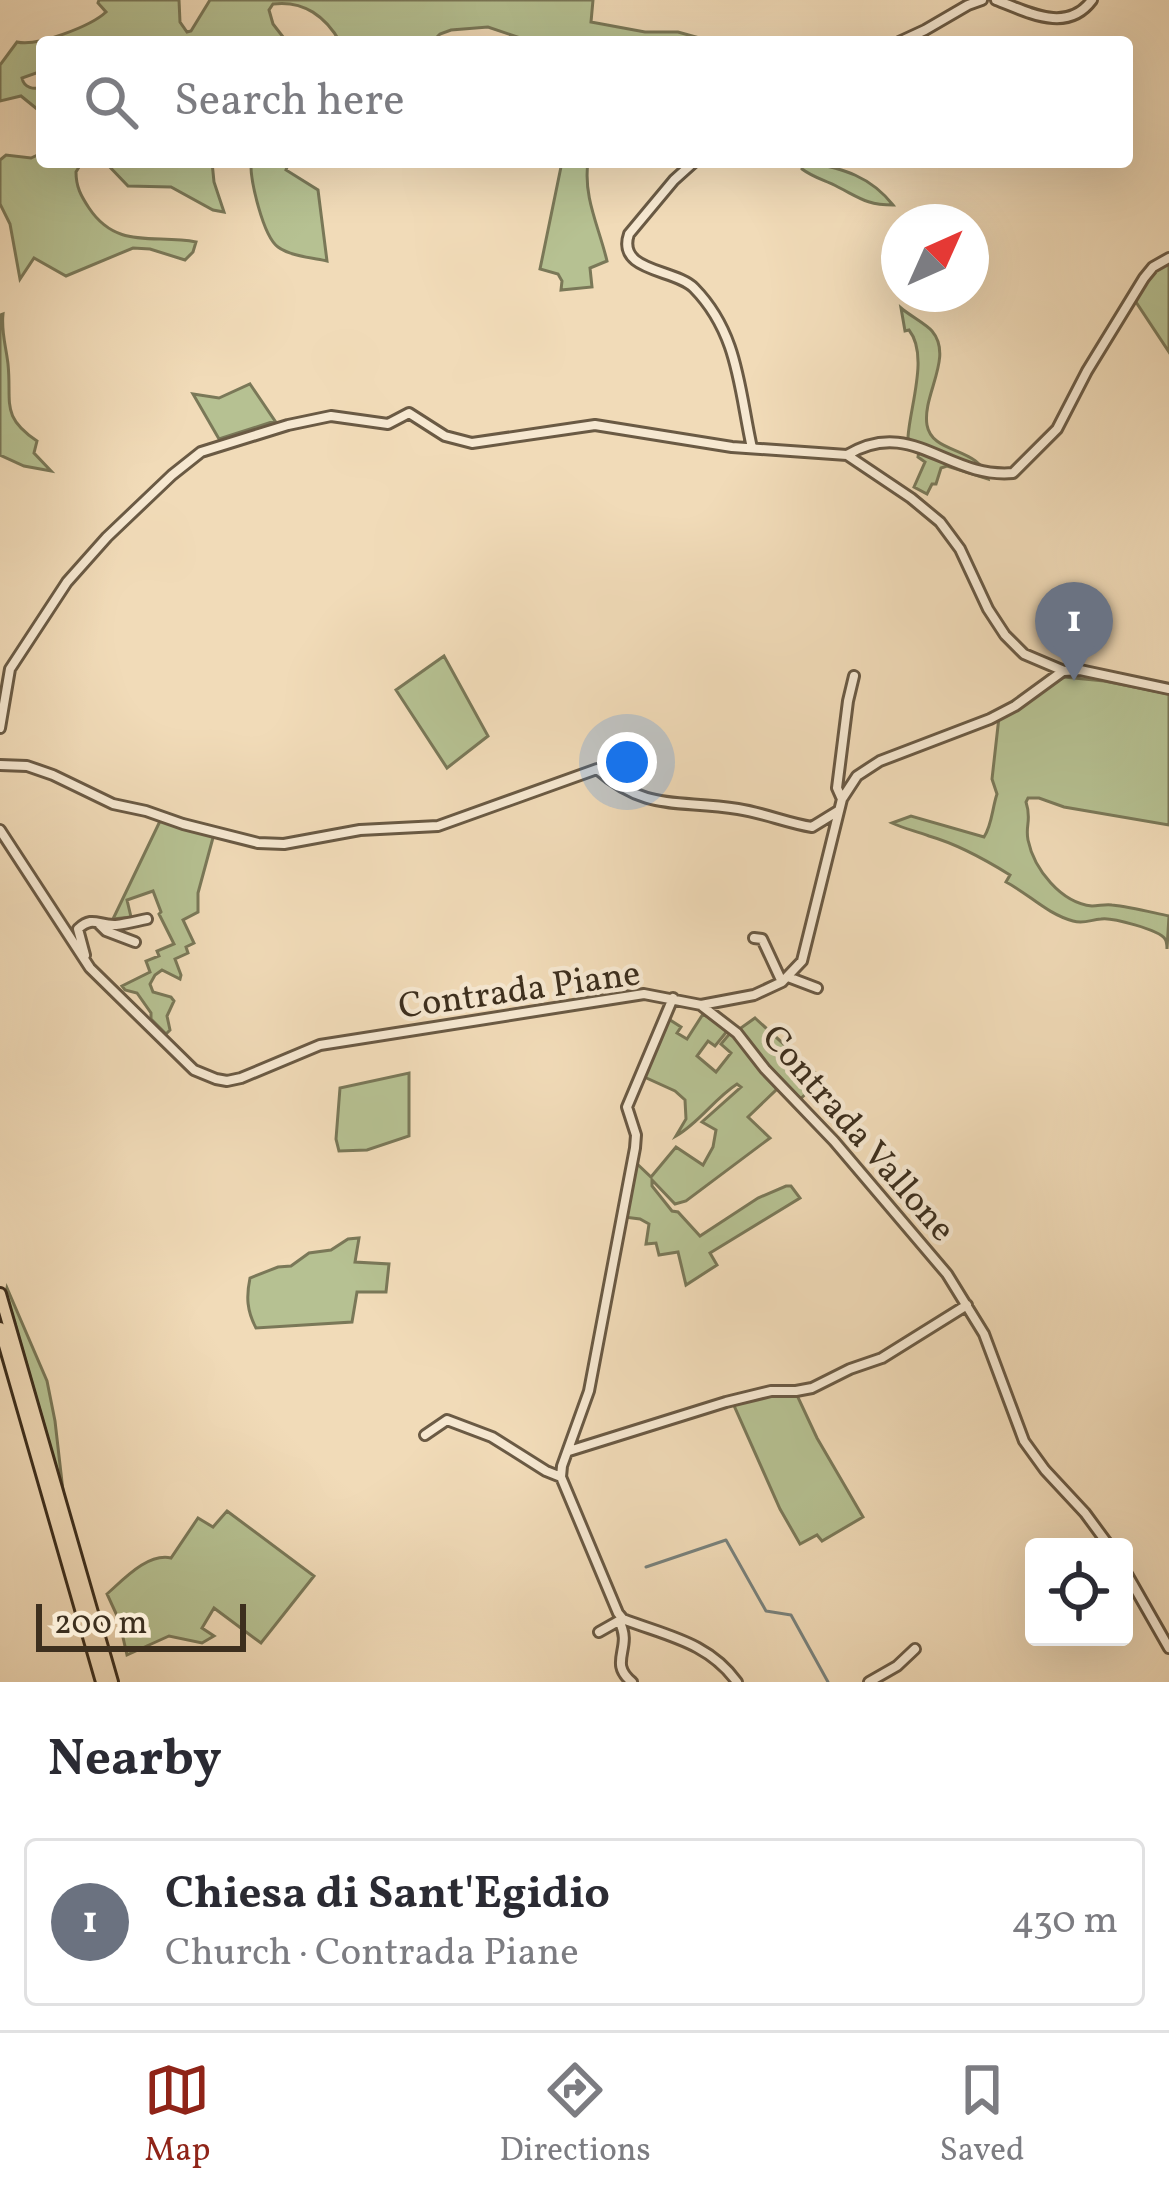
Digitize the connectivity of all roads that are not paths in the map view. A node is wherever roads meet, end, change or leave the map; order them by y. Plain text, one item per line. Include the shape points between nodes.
1 (982, 0) edge
2 (996, 0) edge
3 (1092, 0) edge
4 (911, 36) edge
5 (687, 168) edge
6 (1169, 258) edge
7 (752, 448) junction
8 (847, 455) junction
9 (1064, 670) junction
10 (854, 676) dead end
11 (1169, 689) edge
12 (1, 714) edge
13 (0, 728) edge
14 (0, 765) edge
15 (842, 799) junction
16 (839, 810) junction
17 (0, 830) edge
18 (147, 919) dead end
19 (98, 922) junction
20 (754, 938) dead end
21 (135, 942) dead end
22 (90, 968) junction
23 (785, 980) junction
24 (817, 988) dead end
25 (673, 998) junction
26 (701, 1005) junction
27 (0, 1294) edge
28 (967, 1305) junction
29 (0, 1328) edge
30 (424, 1435) dead end
31 (567, 1451) junction
32 (561, 1477) junction
33 (51, 1484) junction
34 (1103, 1538) edge
35 (1133, 1585) edge
36 (621, 1620) junction
37 (599, 1632) dead end
38 (1169, 1648) edge
39 (915, 1649) dead end
40 (102, 1682) edge
41 (112, 1682) edge
42 (632, 1682) edge
43 (737, 1682) edge
44 (869, 1682) edge

1 - 4 street
2 - 3 street via 1049,20 1078,14
5 - 7 street via 628,234 628,254 688,282 712,310 741,377
6 - 8 street via 1144,278 1057,430 1013,473 985,473 889,440
7 - 8 street
7 - 12 street via 596,424 472,443 410,413 388,424 331,416 224,443 172,475 67,583 10,669
8 - 9 street via 940,522 1005,635 1024,654
9 - 11 street
9 - 15 street via 990,719 880,761
10 - 15 street via 837,788
12 - 13 street
14 - 16 street via 26,766 113,804 258,843 438,826 597,769 635,795 670,805 732,808 812,827
15 - 16 street
16 - 23 street via 802,961
17 - 22 street, Contrada Piane
18 - 19 street
19 - 21 street
19 - 22 street via 78,929
20 - 23 street
22 - 25 street, Contrada Piane via 194,1070 227,1081 320,1045 644,994
23 - 24 street
23 - 26 street, Contrada Piane
25 - 26 street, Contrada Piane
25 - 31 street via 627,1107 635,1148 589,1391
26 - 28 street, Contrada Vallone via 737,1033 834,1141
27 - 33 highway
28 - 31 street via 882,1358 812,1388 771,1390
28 - 34 street, Contrada Vallone via 1024,1441
29 - 33 highway
30 - 32 street via 447,1420
31 - 32 street
32 - 36 street
33 - 40 highway
33 - 41 highway
35 - 38 street
36 - 37 street
36 - 42 street via 619,1667
36 - 43 street via 700,1647
39 - 44 street

